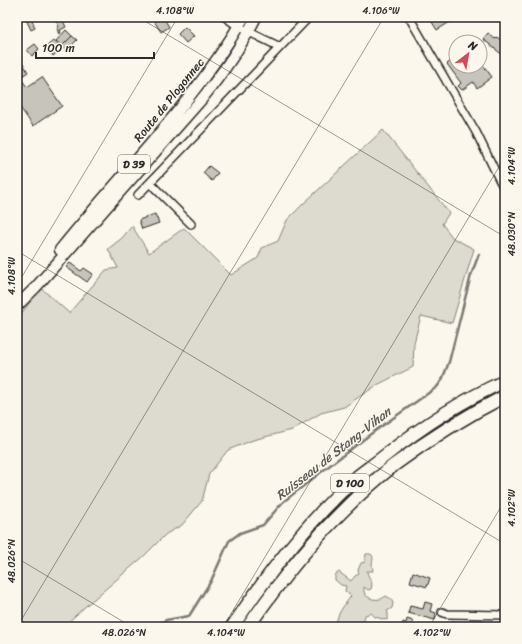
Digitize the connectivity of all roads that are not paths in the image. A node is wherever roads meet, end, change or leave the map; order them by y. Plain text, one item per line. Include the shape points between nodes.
1 (225, 17) edge
2 (244, 17) edge
3 (256, 17) edge
4 (309, 17) edge
5 (409, 17) edge
6 (239, 27) junction
7 (249, 31) junction
8 (280, 47) junction
9 (150, 183) junction
10 (505, 190) edge
11 (138, 195) dead end
12 (191, 224) dead end
13 (505, 381) edge
14 (505, 396) edge
15 (442, 612) dead end
16 (505, 615) edge
17 (232, 627) edge
18 (248, 627) edge

1 - 6 street
2 - 6 main road, Route de Plogonnec / D 39
3 - 7 main road, Route de Plogonnec / D 39
4 - 8 street
5 - 10 street via 476,132
6 - 7 street
6 - 7 main road, Route de Plogonnec / D 39 via 195,90 65,244 17,306 197,105 222,73
7 - 8 street
8 - 9 street
9 - 11 street
9 - 12 street
13 - 17 highway, D 100 via 433,420 352,481 286,552
14 - 18 highway, D 100 via 461,420 412,452 361,494 307,549 274,589
15 - 16 street

